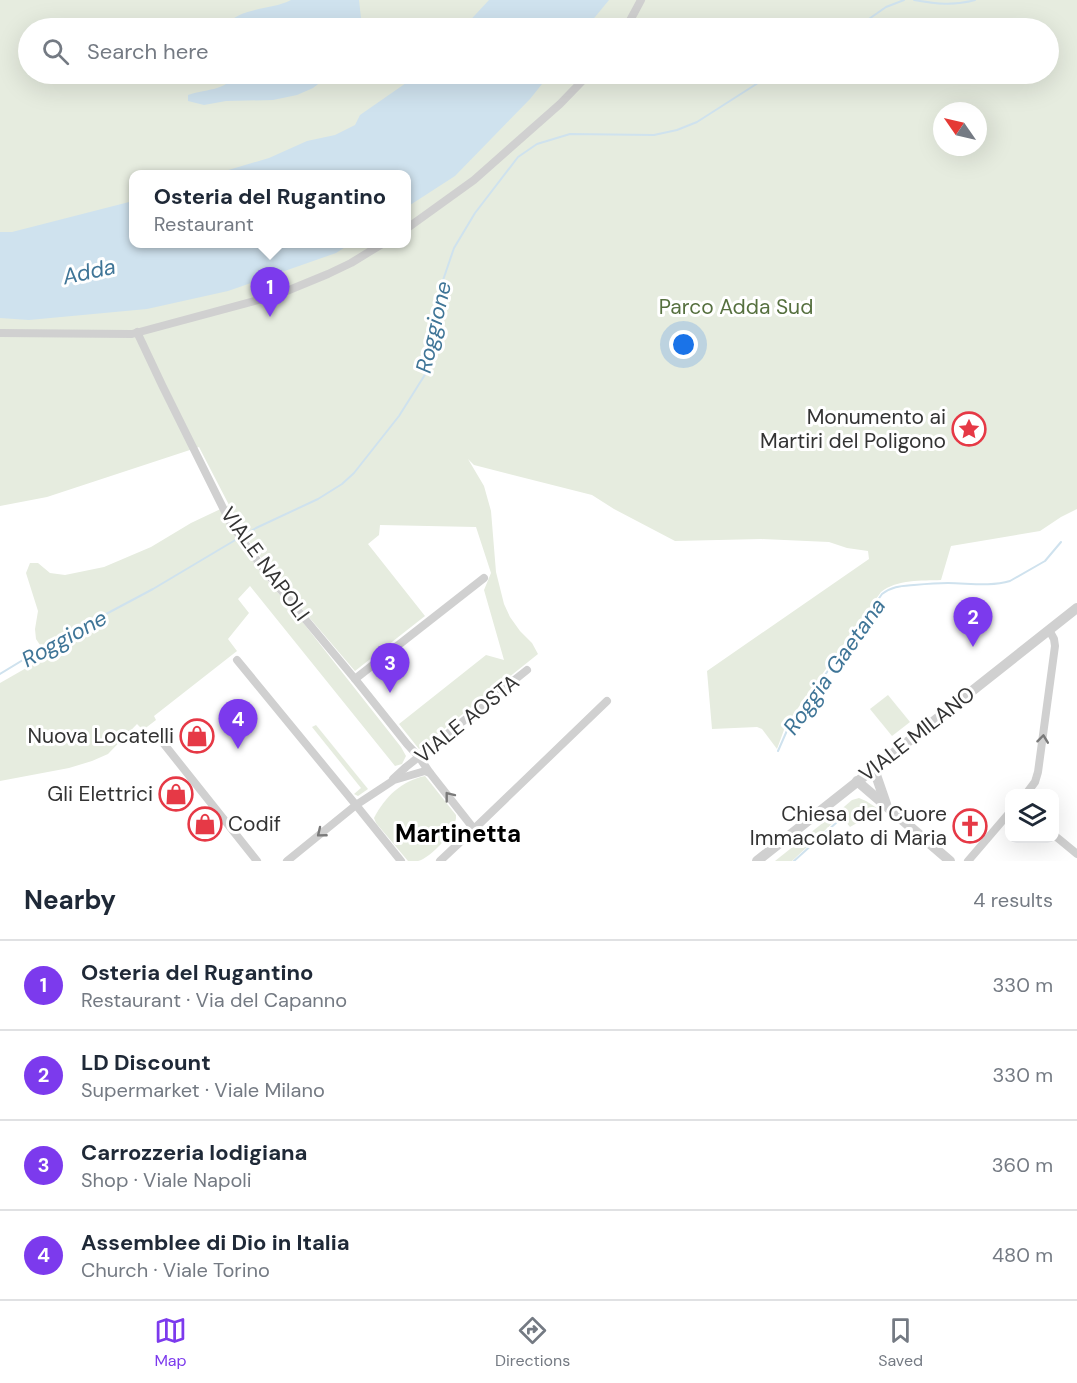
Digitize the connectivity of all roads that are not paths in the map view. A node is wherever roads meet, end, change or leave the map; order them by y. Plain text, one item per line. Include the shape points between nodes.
1 (640, 0) edge
2 (631, 18) edge
3 (579, 84) edge
4 (411, 225) edge
5 (374, 248) edge
6 (137, 332) junction
7 (0, 333) edge
8 (484, 578) dead end
9 (1077, 608) edge
10 (1049, 630) junction
11 (237, 660) dead end
12 (527, 670) dead end
13 (355, 679) junction
14 (607, 700) dead end
15 (156, 734) dead end
16 (407, 744) junction
17 (419, 757) junction
18 (878, 765) junction
19 (406, 767) junction
20 (430, 773) junction
21 (858, 781) junction
22 (389, 783) junction
23 (1030, 789) edge
24 (356, 805) junction
25 (887, 807) junction
26 (1005, 818) edge
27 (474, 829) junction
28 (1059, 839) edge
29 (1077, 854) edge
30 (446, 859) edge
31 (258, 861) edge
32 (287, 861) edge
33 (401, 861) edge
34 (757, 861) edge
35 (950, 861) edge
36 (968, 861) edge

1 - 2 street
3 - 4 street via 474,180
5 - 6 street via 351,263 277,295
6 - 7 street
6 - 13 street, VIALE NAPOLI via 231,524
8 - 13 street
9 - 10 street, VIALE MILANO
10 - 18 street, VIALE MILANO
23 -> 10 street via 1038,772 1055,646
11 - 24 street
12 - 17 street, VIALE AOSTA
13 - 16 street, VIALE NAPOLI
14 - 27 street
15 - 31 street
16 - 17 street, VIALE NAPOLI
16 - 19 street via 411,757
17 - 19 street, VIALE AOSTA
17 - 20 street, VIALE NAPOLI
18 - 21 street, VIALE MILANO
18 - 25 street via 876,776
19 - 22 street, VIALE AOSTA
20 - 22 street via 422,771
27 -> 20 street, VIALE NAPOLI
21 - 25 street
21 - 34 street, VIALE MILANO
22 - 24 street
24 -> 32 street
24 - 33 street
25 - 35 street
26 - 36 street
27 - 30 street
28 - 29 street

